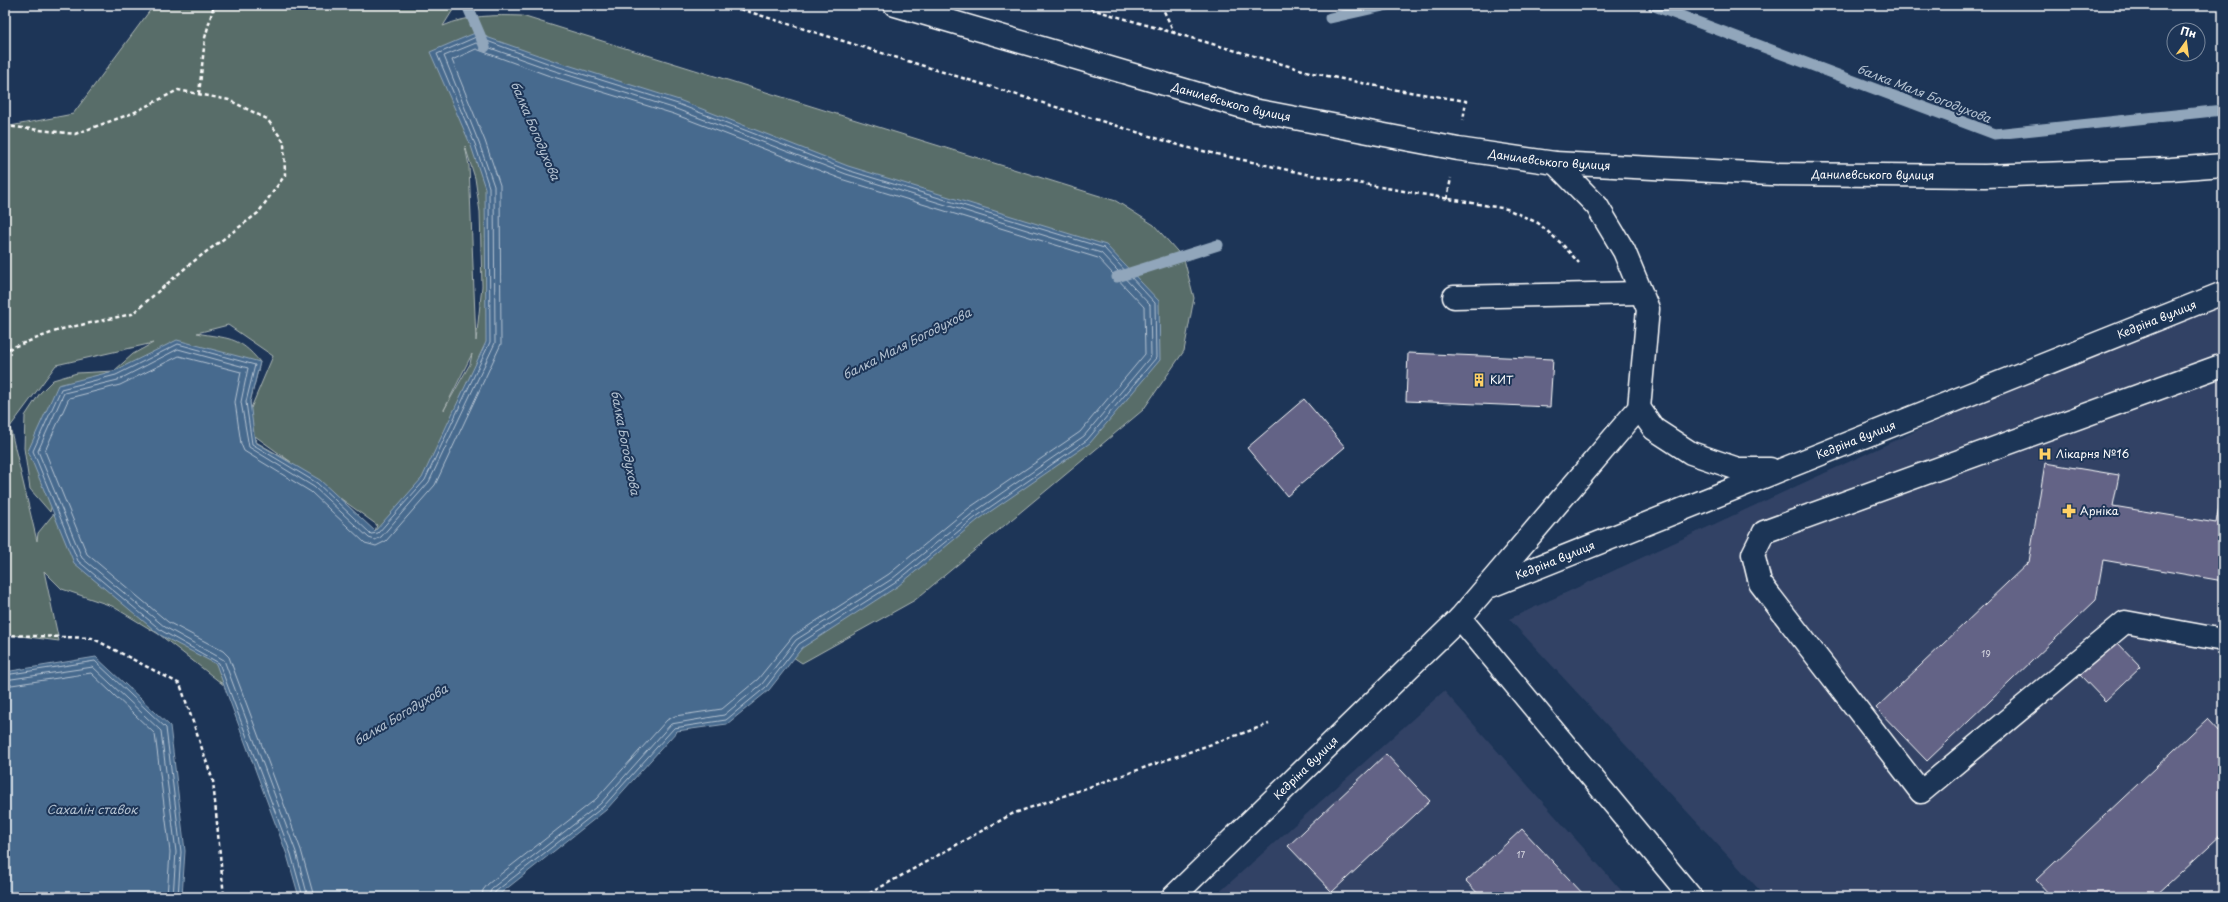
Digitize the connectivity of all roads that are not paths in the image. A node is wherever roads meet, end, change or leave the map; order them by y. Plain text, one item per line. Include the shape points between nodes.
1 (895, 5) edge
2 (1555, 163) junction
3 (2223, 165) edge
4 (1641, 293) junction
5 (2223, 293) edge
6 (1454, 297) dead end
7 (2223, 365) edge
8 (1639, 408) junction
9 (1781, 470) junction
10 (1488, 587) junction
11 (1460, 618) junction
12 (2223, 640) edge
13 (1173, 897) edge
14 (1691, 897) edge

1 - 2 street, Данилевського вулиця via 1253,110 1458,149
2 - 3 street, Данилевського вулиця via 1771,174 1977,176
2 - 4 street via 1597,206 1624,251
4 - 6 street
4 - 8 street via 1648,309
5 - 9 street, Кедріна вулиця
7 - 12 street via 1764,532 1753,554 1760,583 1921,792 2125,622
8 - 9 street via 1654,429 1691,453 1738,469
8 - 10 street, Кедріна вулиця
9 - 10 street, Кедріна вулиця
10 - 11 street, Кедріна вулиця
11 - 13 street, Кедріна вулиця
11 - 14 street

